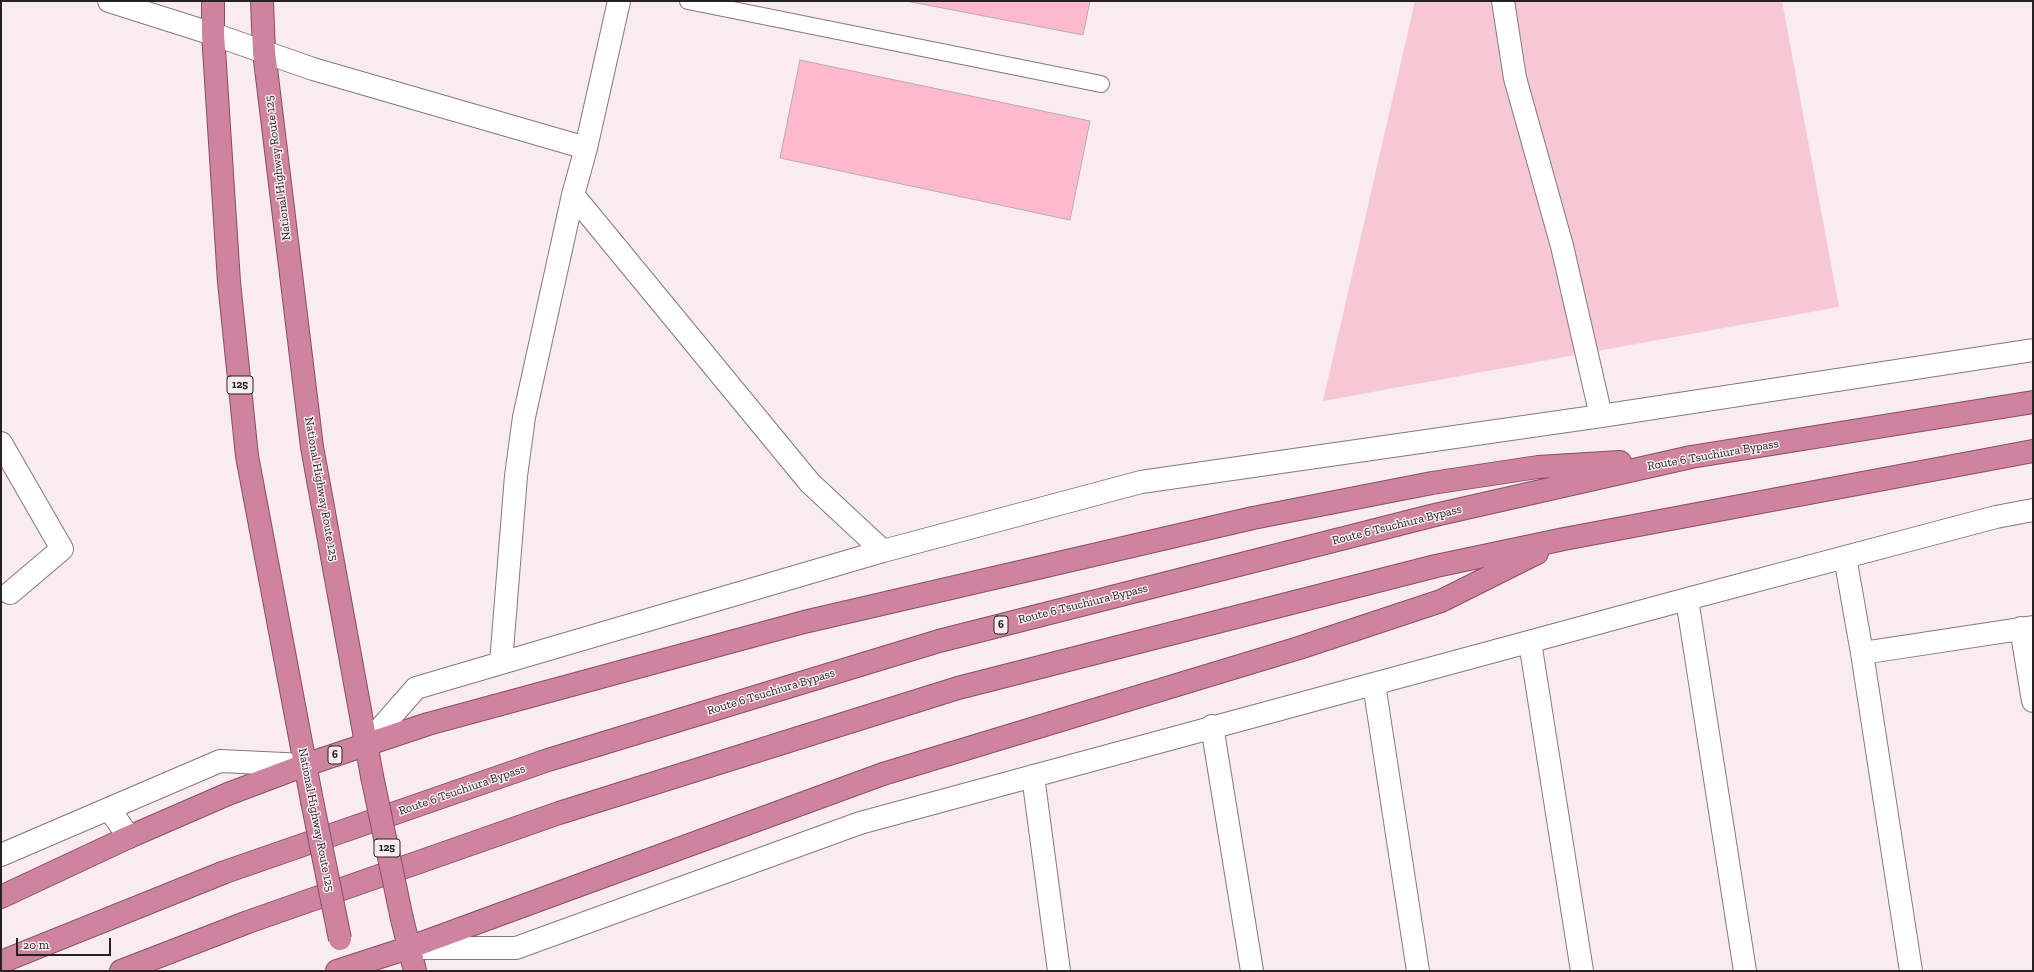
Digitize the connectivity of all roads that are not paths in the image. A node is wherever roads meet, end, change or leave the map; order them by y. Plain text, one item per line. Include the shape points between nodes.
1 (109, 1) edge
2 (213, 1) edge
3 (262, 1) edge
4 (619, 1) edge
5 (688, 1) edge
6 (1503, 1) edge
7 (213, 34) junction
8 (264, 52) junction
9 (1101, 84) dead end
10 (586, 148) junction
11 (573, 194) junction
12 (2033, 350) edge
13 (2033, 402) edge
14 (1601, 416) junction
15 (1, 443) edge
16 (2033, 451) edge
17 (1691, 457) junction
18 (2033, 510) edge
19 (1564, 539) junction
20 (884, 551) junction
21 (1845, 557) junction
22 (10, 593) dead end
23 (1687, 599) junction
24 (2027, 628) edge
25 (1530, 642) junction
26 (1862, 653) junction
27 (501, 662) junction
28 (1374, 684) junction
29 (2033, 701) edge
30 (1212, 726) junction
31 (366, 745) junction
32 (305, 765) junction
33 (1033, 776) junction
34 (109, 809) junction
35 (129, 837) junction
36 (1, 854) edge
37 (1, 897) edge
38 (408, 948) junction
39 (1, 962) edge
40 (344, 970) edge
41 (121, 971) edge
42 (415, 971) edge
43 (1059, 971) edge
44 (1252, 971) edge
45 (1418, 971) edge
46 (1582, 971) edge
47 (1745, 971) edge
48 (1911, 971) edge

1 - 7 street
2 - 7 highway, National Highway Route 125 / 125
3 - 8 highway, National Highway Route 125 / 125
4 - 10 street
5 - 9 lane
6 - 14 street via 1515,78 1562,246
7 - 8 street
7 - 32 highway, National Highway Route 125 / 125 via 229,282 247,456
8 - 10 street via 313,69
8 - 31 highway, National Highway Route 125 / 125 via 312,447
10 - 11 street
11 - 20 street via 810,483
11 - 27 street via 524,417 516,476
12 - 14 street
13 - 17 highway, Route 6 Tsuchiura Bypass / 6
14 - 20 street via 1141,482
15 - 22 street via 62,548
16 - 19 highway
17 - 31 highway via 1538,467 1432,483 1253,518 804,622 428,724
17 - 39 highway, Route 6 Tsuchiura Bypass / 6 via 1435,515 939,640 548,760 225,872
18 - 21 street via 1996,517
19 - 38 highway via 1441,601 1299,648 883,774
19 - 41 highway via 1436,566 958,688 559,813 248,922
20 - 27 street
21 - 23 street
21 - 26 street
23 - 25 street
23 - 47 street
24 - 26 street
24 - 29 street
25 - 28 street
25 - 46 street
26 - 48 street
27 - 31 street via 416,688
28 - 30 street
28 - 45 street
30 - 33 street
30 - 44 street
31 - 32 highway, 6
31 - 38 highway, National Highway Route 125 / 125, bridge
32 - 34 street via 220,762
32 - 35 highway via 228,794
32 - 40 highway, National Highway Route 125 / 125, bridge
33 - 38 street via 860,823 516,948
33 - 43 street
34 - 35 street
34 - 36 street
35 - 37 highway
38 - 40 highway
38 - 42 highway, National Highway Route 125 / 125

